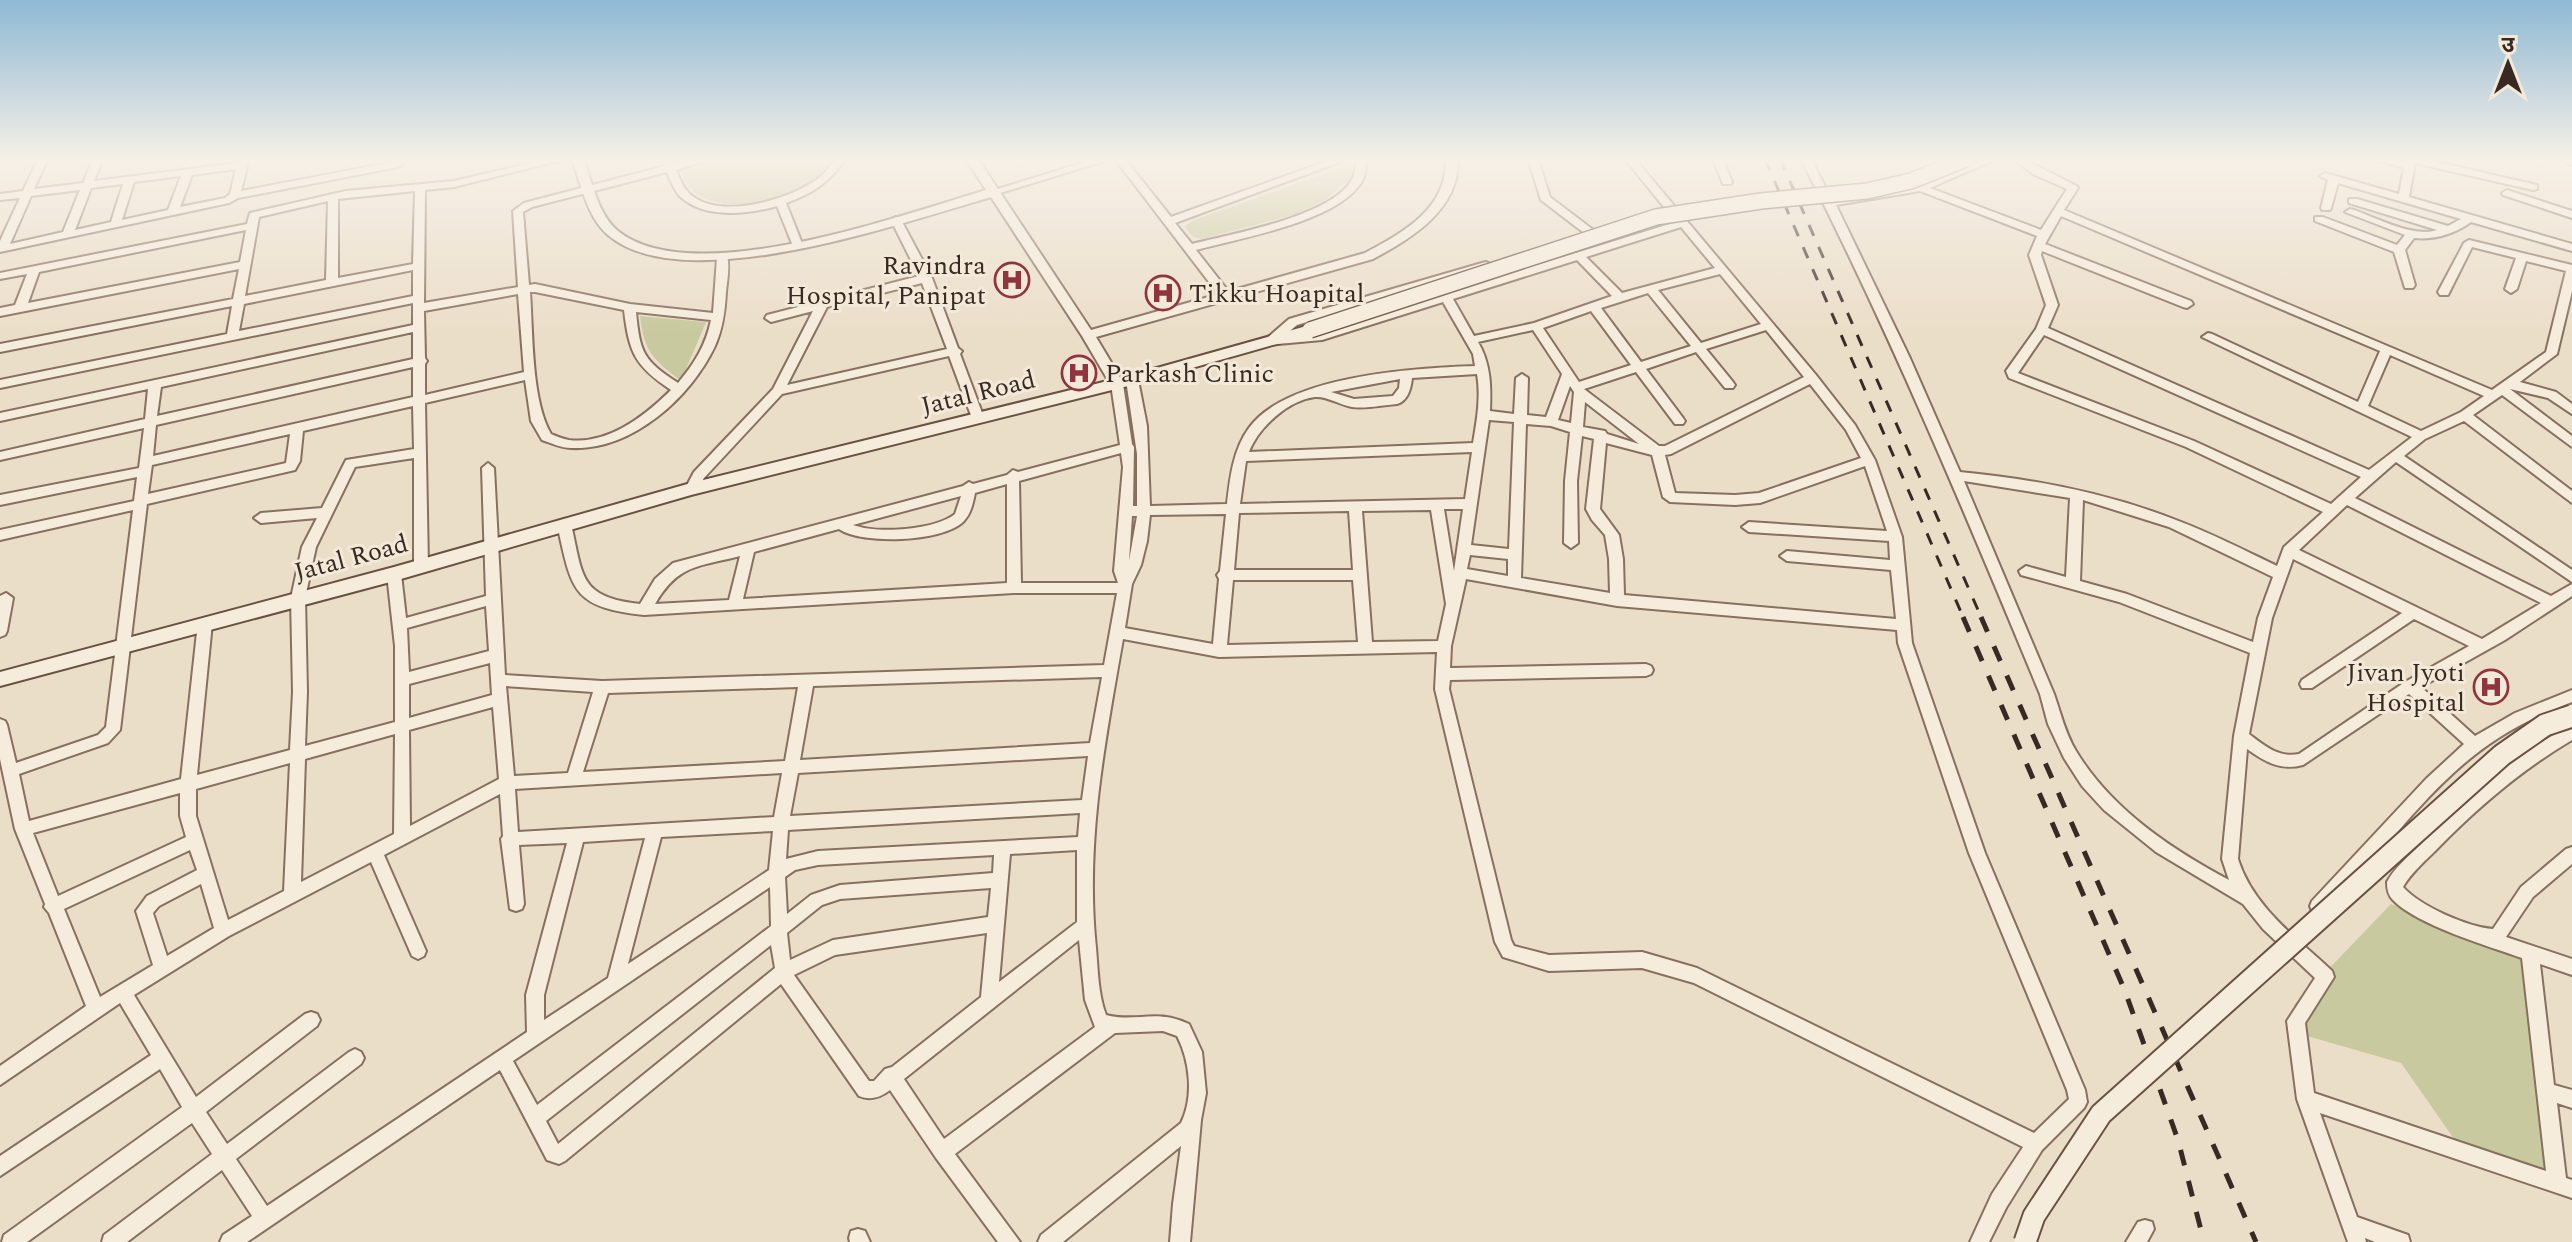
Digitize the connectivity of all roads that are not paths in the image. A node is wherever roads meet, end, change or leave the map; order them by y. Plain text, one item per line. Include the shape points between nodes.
1 (16, 217) edge
2 (75, 217) edge
3 (118, 217) edge
4 (151, 217) edge
5 (253, 217) edge
6 (333, 217) edge
7 (419, 217) edge
8 (518, 217) edge
9 (601, 217) edge
10 (787, 217) edge
11 (907, 217) edge
12 (1010, 217) edge
13 (1167, 217) edge
14 (1181, 217) edge
15 (1299, 217) edge
16 (1424, 217) edge
17 (1570, 217) edge
18 (1646, 217) edge
19 (1656, 217) edge
20 (1678, 217) edge
21 (1837, 217) edge
22 (1988, 217) edge
23 (2055, 217) edge
24 (2072, 217) edge
25 (2326, 217) edge
26 (2350, 217) edge
27 (2375, 217) edge
28 (2394, 217) edge
29 (2458, 217) edge
30 (896, 220) junction
31 (2467, 220) junction
32 (1170, 221) junction
33 (1683, 223) junction
34 (115, 225) junction
35 (251, 226) junction
36 (2448, 230) junction
37 (2347, 231) junction
38 (1592, 234) junction
39 (2413, 234) junction
40 (67, 235) junction
41 (2041, 240) junction
42 (798, 246) junction
43 (1190, 248) junction
44 (2572, 248) edge
45 (1, 249) edge
46 (2399, 250) junction
47 (1579, 256) junction
48 (2522, 256) junction
49 (723, 258) junction
50 (246, 264) junction
51 (418, 266) junction
52 (2572, 269) edge
53 (34, 270) junction
54 (1722, 270) junction
55 (0, 276) edge
56 (926, 278) junction
57 (332, 282) junction
58 (2409, 285) dead end
59 (524, 288) junction
60 (2511, 289) dead end
61 (1652, 290) junction
62 (2444, 292) dead end
63 (1226, 296) junction
64 (1446, 297) junction
65 (1620, 297) junction
66 (239, 300) junction
67 (417, 303) junction
68 (2187, 304) dead end
69 (822, 305) junction
70 (1594, 307) junction
71 (20, 308) junction
72 (630, 308) junction
73 (0, 312) edge
74 (719, 317) junction
75 (771, 318) dead end
76 (1769, 325) junction
77 (1536, 326) junction
78 (420, 327) junction
79 (2042, 330) junction
80 (1088, 335) junction
81 (232, 336) junction
82 (2208, 337) dead end
83 (1472, 340) junction
84 (1270, 342) junction
85 (0, 348) edge
86 (1699, 348) junction
87 (2386, 350) junction
88 (956, 351) junction
89 (421, 361) junction
90 (1639, 367) junction
91 (1483, 370) junction
92 (1406, 373) junction
93 (1568, 374) junction
94 (530, 375) junction
95 (1522, 378) dead end
96 (1812, 378) junction
97 (1125, 382) junction
98 (0, 384) edge
99 (155, 385) junction
100 (1729, 385) dead end
101 (1578, 389) junction
102 (2502, 389) junction
103 (680, 390) junction
104 (778, 391) junction
105 (1320, 393) junction
106 (2552, 395) junction
107 (421, 398) junction
108 (2572, 401) edge
109 (2361, 408) junction
110 (2572, 410) edge
111 (1484, 415) junction
112 (2465, 415) junction
113 (0, 417) edge
114 (1521, 417) junction
115 (978, 418) junction
116 (1679, 421) dead end
117 (1551, 422) junction
118 (152, 423) junction
119 (1576, 427) junction
120 (297, 429) junction
121 (1601, 434) junction
122 (2421, 436) junction
123 (2572, 443) edge
124 (1128, 447) junction
125 (1478, 447) junction
126 (1657, 451) junction
127 (421, 452) junction
128 (0, 456) edge
129 (2396, 456) junction
130 (1241, 457) junction
131 (1869, 460) junction
132 (145, 466) junction
133 (488, 468) dead end
134 (1013, 475) junction
135 (1955, 476) junction
136 (2370, 476) junction
137 (969, 487) junction
138 (691, 489) junction
139 (2077, 495) junction
140 (2572, 498) edge
141 (2346, 499) junction
142 (0, 500) edge
143 (142, 502) junction
144 (1471, 504) junction
145 (1437, 505) junction
146 (1355, 508) junction
147 (1232, 510) junction
148 (1126, 511) junction
149 (1143, 511) junction
150 (2334, 511) junction
151 (326, 512) junction
152 (261, 518) dead end
153 (840, 523) junction
154 (564, 524) junction
155 (1749, 527) dead end
156 (0, 535) edge
157 (1895, 537) junction
158 (1571, 543) dead end
159 (489, 545) junction
160 (748, 549) junction
161 (1464, 549) junction
162 (2289, 551) junction
163 (1516, 555) junction
164 (1787, 556) dead end
165 (421, 566) junction
166 (1899, 566) junction
167 (2026, 571) dead end
168 (1460, 573) junction
169 (394, 574) junction
170 (2280, 574) junction
171 (1224, 575) junction
172 (1361, 575) junction
173 (2572, 577) edge
174 (2073, 583) junction
175 (1514, 584) junction
176 (1125, 586) junction
177 (1014, 588) junction
178 (2572, 589) edge
179 (6, 598) dead end
180 (298, 598) junction
181 (493, 599) junction
182 (1617, 601) junction
183 (2550, 601) junction
184 (735, 605) junction
185 (1452, 609) junction
186 (644, 610) junction
187 (2413, 612) junction
188 (205, 623) junction
189 (400, 625) junction
190 (1901, 625) junction
191 (0, 631) edge
192 (1117, 632) junction
193 (125, 645) junction
194 (2480, 645) junction
195 (1444, 646) junction
196 (1365, 647) junction
197 (2258, 650) junction
198 (1219, 651) junction
199 (497, 655) junction
200 (1646, 670) dead end
201 (1111, 671) junction
202 (1441, 674) junction
203 (0, 679) edge
204 (402, 680) junction
205 (499, 680) junction
206 (806, 683) junction
207 (2307, 684) dead end
208 (2410, 686) junction
209 (602, 687) junction
210 (2572, 696) edge
211 (501, 699) junction
212 (2572, 716) edge
213 (0, 725) edge
214 (402, 728) junction
215 (2572, 733) edge
216 (2241, 736) junction
217 (2475, 745) junction
218 (1096, 749) junction
219 (297, 757) junction
220 (789, 766) junction
221 (10, 771) junction
222 (573, 780) junction
223 (506, 783) junction
224 (188, 784) junction
225 (1088, 806) junction
226 (781, 824) junction
227 (23, 829) junction
228 (654, 832) junction
229 (577, 835) junction
230 (402, 837) junction
231 (509, 839) junction
232 (195, 840) junction
233 (1086, 843) junction
234 (1003, 846) junction
235 (375, 853) junction
236 (2572, 854) edge
237 (777, 871) junction
238 (205, 874) junction
239 (999, 880) junction
240 (292, 894) junction
241 (2246, 899) junction
242 (516, 904) dead end
243 (52, 907) junction
244 (994, 924) junction
245 (781, 926) junction
246 (1084, 926) junction
247 (223, 931) junction
248 (2486, 936) junction
249 (2286, 937) junction
250 (418, 951) dead end
251 (2530, 952) junction
252 (2572, 967) edge
253 (163, 968) junction
254 (783, 972) junction
255 (616, 980) junction
256 (123, 992) junction
257 (989, 1001) junction
258 (96, 1009) junction
259 (311, 1020) dead end
260 (1111, 1026) junction
261 (536, 1034) junction
262 (163, 1057) junction
263 (355, 1058) dead end
264 (503, 1059) junction
265 (891, 1075) junction
266 (0, 1076) edge
267 (2546, 1091) junction
268 (2306, 1099) junction
269 (2572, 1099) edge
270 (194, 1110) junction
271 (534, 1119) junction
272 (1193, 1120) junction
273 (2036, 1144) junction
274 (942, 1152) junction
275 (225, 1157) junction
276 (0, 1167) edge
277 (2564, 1186) edge
278 (265, 1219) junction
279 (2354, 1233) edge
280 (11, 1242) edge
281 (111, 1242) edge
282 (230, 1242) edge
283 (1010, 1242) edge
284 (1048, 1242) edge
285 (1180, 1242) edge
286 (1979, 1242) edge
287 (2025, 1242) edge
288 (2401, 1242) edge

1 - 45 street
2 - 40 street
3 - 34 street
4 - 34 street
5 - 35 street
6 - 57 street
7 - 51 street
8 - 59 street
9 - 49 street via 617,236 662,253
10 - 42 street
11 - 30 street
12 - 80 street
13 - 32 street
14 - 32 street
15 - 43 street
16 - 63 street via 1387,246 1358,259
17 - 38 street
18 - 38 street
19 - 84 main road, Jatal Road, bridge
20 - 33 street
21 - 135 street
22 - 41 street
23 - 41 street
24 - 87 street
25 - 37 street
26 - 37 street
27 - 39 street
28 - 36 street
29 - 31 street
30 - 42 street
30 - 56 street
31 - 36 street
31 - 44 street
32 - 43 street
33 - 47 street
33 - 54 street
34 - 40 street
35 - 50 street
35 - 53 street
36 - 39 street via 2426,237
37 - 46 street
38 - 84 street via 1293,322
39 - 46 street
40 - 45 street
41 - 68 street
41 - 79 street via 2035,255 2052,302
42 - 49 street
43 - 63 street
46 - 58 street
47 - 64 street
47 - 65 street
48 - 52 street
48 - 60 street
48 - 62 street via 2467,243
49 - 74 street
50 - 66 street
50 - 71 street
51 - 57 street
51 - 67 street
52 - 102 street via 2551,354
53 - 55 street
53 - 71 street
54 - 61 street
54 - 76 street
56 - 69 street
56 - 88 street
57 - 66 street
59 - 67 street
59 - 72 street
59 - 94 street
61 - 65 street
61 - 86 street
63 - 80 street
64 - 83 street
64 - 84 street via 1322,336
65 - 70 street
66 - 81 street
66 - 85 street
67 - 78 street
67 - 81 street
69 - 75 street
69 - 104 street
70 - 77 street
70 - 90 street
71 - 73 street
72 - 74 street
72 - 103 street via 639,361
74 - 103 street via 709,346
76 - 86 street
76 - 96 street
77 - 83 street
77 - 93 street
78 - 89 street
78 - 99 street
79 - 136 street
79 - 150 street via 2012,371 2016,377 2203,449
80 - 97 street
81 - 98 street
82 - 109 street
83 - 91 street
84 - 97 main road, Jatal Road
86 - 90 street
86 - 100 street
87 - 102 street
87 - 109 street
88 - 104 street
88 - 115 street
89 - 107 street
89 - 118 street
90 - 101 street
90 - 116 street
91 - 92 street
91 - 111 street
92 - 105 street
92 - 105 street via 1405,389 1397,400 1354,403
93 - 101 street
93 - 117 street
94 - 103 street via 537,421 546,437 566,443 624,432
94 - 107 street
95 - 114 street
96 - 126 street via 1673,449
96 - 131 street
97 - 115 main road, Jatal Road
97 - 124 street
97 - 149 street via 1142,424
99 - 113 street
99 - 118 street
101 - 119 street
101 - 126 street
102 - 106 street
102 - 112 street
102 - 123 street
104 - 138 street
105 - 130 street via 1269,413 1248,438
106 - 108 street
106 - 110 street
107 - 120 street
107 - 127 street
109 - 122 street
111 - 114 street
111 - 125 street
112 - 122 street
112 - 140 street
114 - 117 street
114 - 163 street
115 - 138 main road, Jatal Road
117 - 119 street
118 - 128 street
118 - 132 street
119 - 121 street
119 - 158 street
120 - 132 street
120 - 143 street via 290,467
121 - 126 street
121 - 182 street via 1593,509 1612,537
122 - 129 street
124 - 134 street
124 - 148 street
125 - 130 street
125 - 144 street
126 - 131 street via 1667,494 1675,499 1760,498
127 - 151 street via 350,463
127 - 165 street
129 - 136 street
129 - 173 street
130 - 147 street
131 - 157 street
132 - 142 street
132 - 143 street
133 - 159 street
134 - 137 street
134 - 177 street
135 - 139 street
135 - 241 street via 2047,694 2054,723 2083,774 2162,849
136 - 141 street
137 - 153 street
137 - 153 street via 964,513 952,524 866,533
138 - 154 main road, Jatal Road
139 - 170 street via 2176,524
139 - 174 street
141 - 150 street
141 - 183 street
143 - 156 street
143 - 193 street
144 - 145 street
144 - 161 street
145 - 146 street
145 - 185 street
146 - 147 street
146 - 172 street
147 - 149 street
147 - 171 street
148 - 149 street
148 - 176 street via 1121,571
149 - 176 street via 1135,565
150 - 162 street
151 - 152 street
151 - 180 street via 309,547
153 - 160 street
154 - 159 main road, Jatal Road
154 - 186 street via 586,596 612,607
155 - 157 street
157 - 166 street
159 - 165 main road, Jatal Road
159 - 181 street
160 - 184 street
160 - 186 street via 678,567 660,583
161 - 163 street
161 - 168 street
162 - 170 street
162 - 187 street
163 - 175 street
164 - 166 street
165 - 169 main road, Jatal Road
166 - 190 street
167 - 174 street
168 - 175 street
168 - 185 street
169 - 180 main road, Jatal Road
169 - 189 street
170 - 197 street
171 - 172 street
171 - 198 street
172 - 196 street
174 - 197 street
175 - 182 street
176 - 177 street
176 - 192 street
177 - 184 street
178 - 183 street
179 - 191 street
180 - 188 main road, Jatal Road
180 - 219 street
181 - 189 street
181 - 199 street
182 - 190 street
183 - 194 street
184 - 186 street
185 - 195 street
187 - 194 street
187 - 207 street
188 - 193 main road, Jatal Road
188 - 224 street
189 - 204 street
190 - 273 street via 1977,853 2077,1096 2075,1106
192 - 198 street
192 - 201 street
193 - 203 main road, Jatal Road
193 - 221 street via 110,736
194 - 208 street
195 - 196 street
195 - 202 street
196 - 198 street
197 - 216 street
199 - 204 street
199 - 205 street
200 - 202 street
201 - 206 street
201 - 218 street
202 - 273 street via 1443,704 1509,952 1549,963 1642,960 1697,976
204 - 214 street
205 - 209 street
205 - 211 street
206 - 209 street
206 - 220 street
208 - 216 street via 2291,764 2274,760
208 - 217 street
209 - 222 street
210 - 217 street via 2525,714
211 - 214 street
211 - 223 street
212 - 287 main road, bridge via 2545,725 2502,755 2101,1114 2034,1216
213 - 221 street
214 - 219 street
214 - 230 street
215 - 248 street via 2547,746 2452,822 2395,882 2398,893 2421,908
216 - 241 street via 2230,859
217 - 249 street via 2425,789 2353,872
218 - 220 street
218 - 225 street
219 - 224 street
219 - 240 street
220 - 222 street
220 - 226 street
221 - 227 street
222 - 223 street
223 - 230 street
223 - 231 street
224 - 227 street
224 - 232 street
225 - 226 street
225 - 233 street
226 - 228 street
226 - 237 street
227 - 243 street
228 - 229 street
228 - 255 street
229 - 231 street
229 - 261 street via 535,995
230 - 235 street
231 - 242 street
232 - 238 street
232 - 243 street
233 - 234 street
233 - 246 street
234 - 237 street via 804,860
234 - 239 street
235 - 240 street
235 - 250 street
236 - 248 street via 2527,892 2497,937
237 - 245 street
237 - 255 street
238 - 247 street
238 - 253 street via 144,911
239 - 244 street
239 - 245 street via 840,892 817,900
240 - 247 street
241 - 249 street
243 - 258 street
244 - 254 street via 833,948
244 - 257 street
245 - 254 street
245 - 271 street
246 - 257 street
246 - 260 street via 1096,1011 1100,1021
247 - 253 street
248 - 251 street
249 - 268 street via 2326,977 2296,1021
251 - 252 street
251 - 267 street
253 - 256 street
254 - 265 street via 865,1090 873,1091
254 - 271 street via 563,1154 553,1154
255 - 261 street
256 - 258 street
256 - 262 street
257 - 265 street
258 - 266 street
259 - 270 street
260 - 272 street via 1165,1022 1183,1030 1193,1057
260 - 274 street
261 - 264 street
262 - 270 street
262 - 276 street
263 - 275 street
264 - 271 street
264 - 278 street
265 - 274 street
267 - 269 street
267 - 277 street
268 - 277 street
268 - 279 street
270 - 275 street
270 - 280 street
272 - 284 street
272 - 285 street
273 - 286 street
274 - 283 street
275 - 278 street
275 - 281 street
278 - 282 street
279 - 288 street

